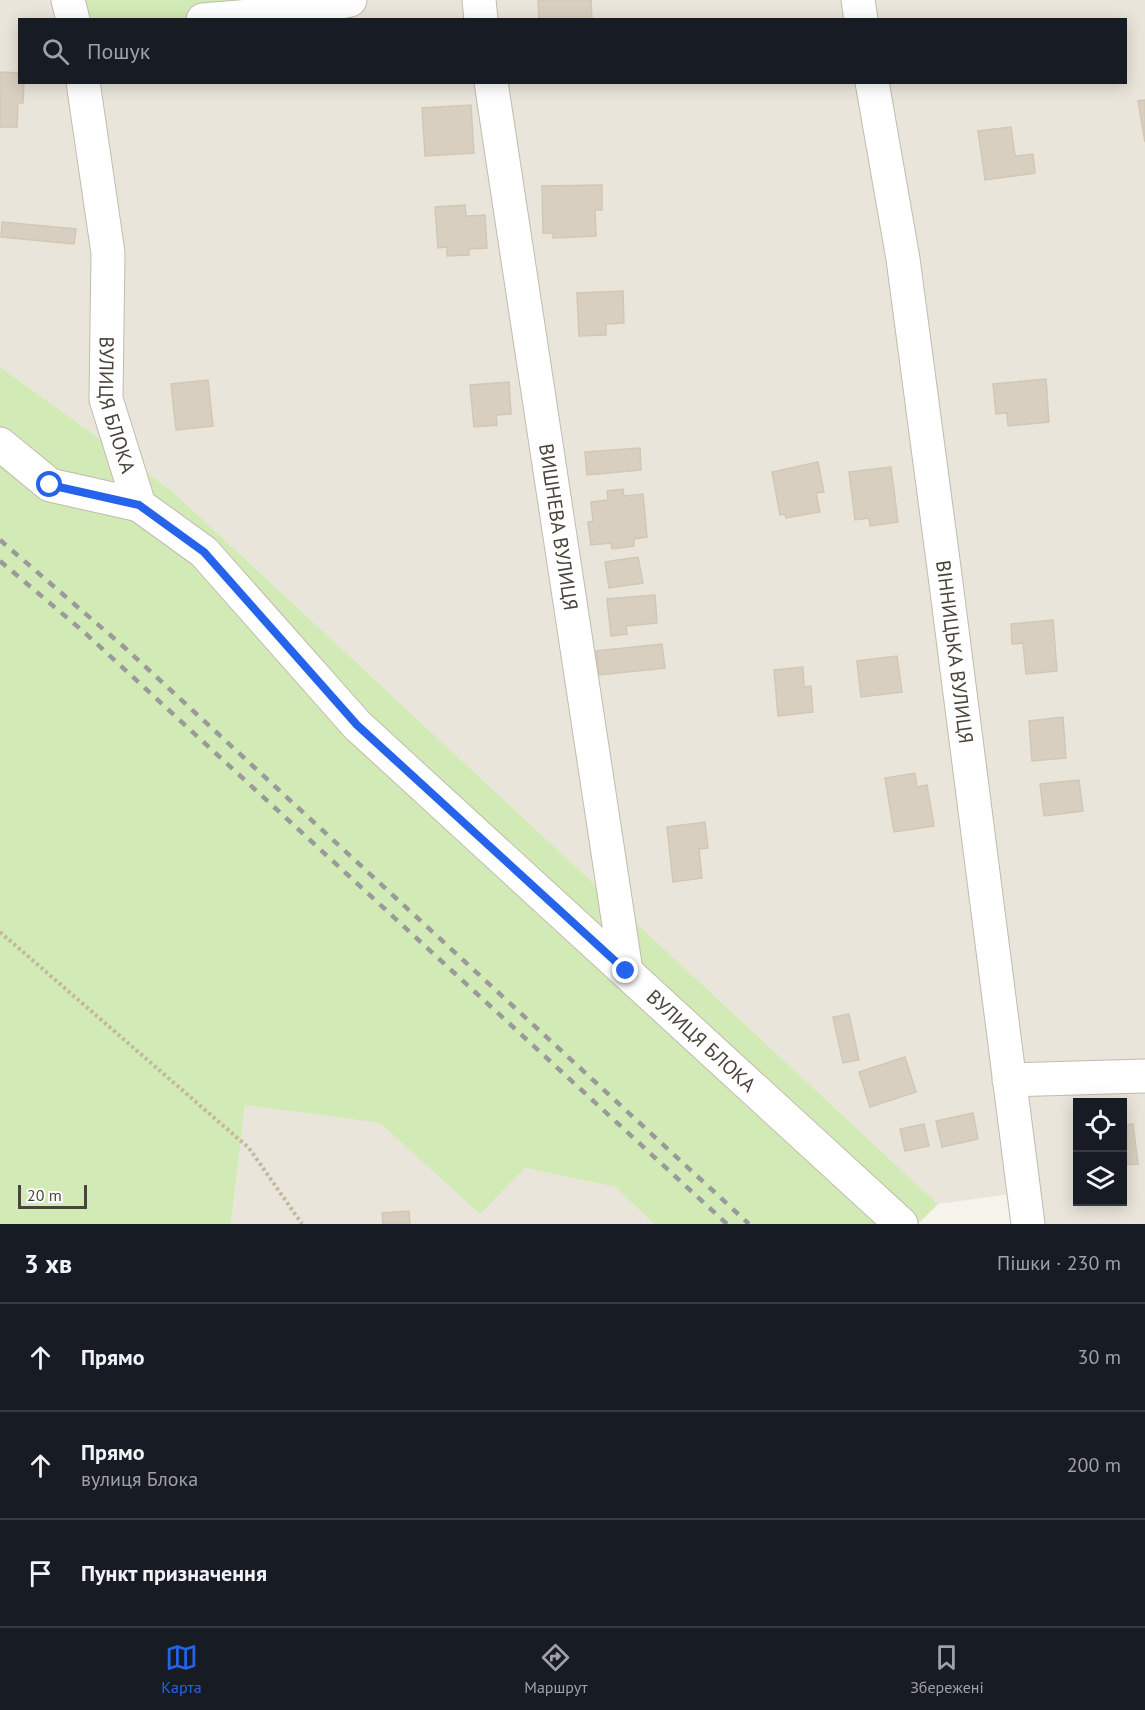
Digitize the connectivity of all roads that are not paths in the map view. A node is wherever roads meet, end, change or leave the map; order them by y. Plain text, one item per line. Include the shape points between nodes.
1 (69, 0) edge
2 (350, 0) edge
3 (478, 0) edge
4 (858, 0) edge
5 (73, 18) edge
6 (227, 18) edge
7 (481, 18) edge
8 (861, 18) edge
9 (83, 84) edge
10 (490, 84) edge
11 (872, 84) edge
12 (0, 444) edge
13 (139, 505) junction
14 (626, 971) junction
15 (1145, 1076) edge
16 (1009, 1080) junction
17 (901, 1224) edge
18 (1028, 1224) edge

1 - 5 street
2 - 6 street via 286,13
3 - 7 street
4 - 8 street
9 - 13 street, ВУЛИЦЯ БЛОКА via 108,254 106,399
10 - 14 street, ВИШНЕВА ВУЛИЦЯ
11 - 16 street, ВІННИЦЬКА ВУЛИЦЯ via 904,270
12 - 13 street via 50,485
13 - 14 street, ВУЛИЦЯ БЛОКА via 204,552 357,725
14 - 17 street, ВУЛИЦЯ БЛОКА
15 - 16 street
16 - 18 street, ВІННИЦЬКА ВУЛИЦЯ

